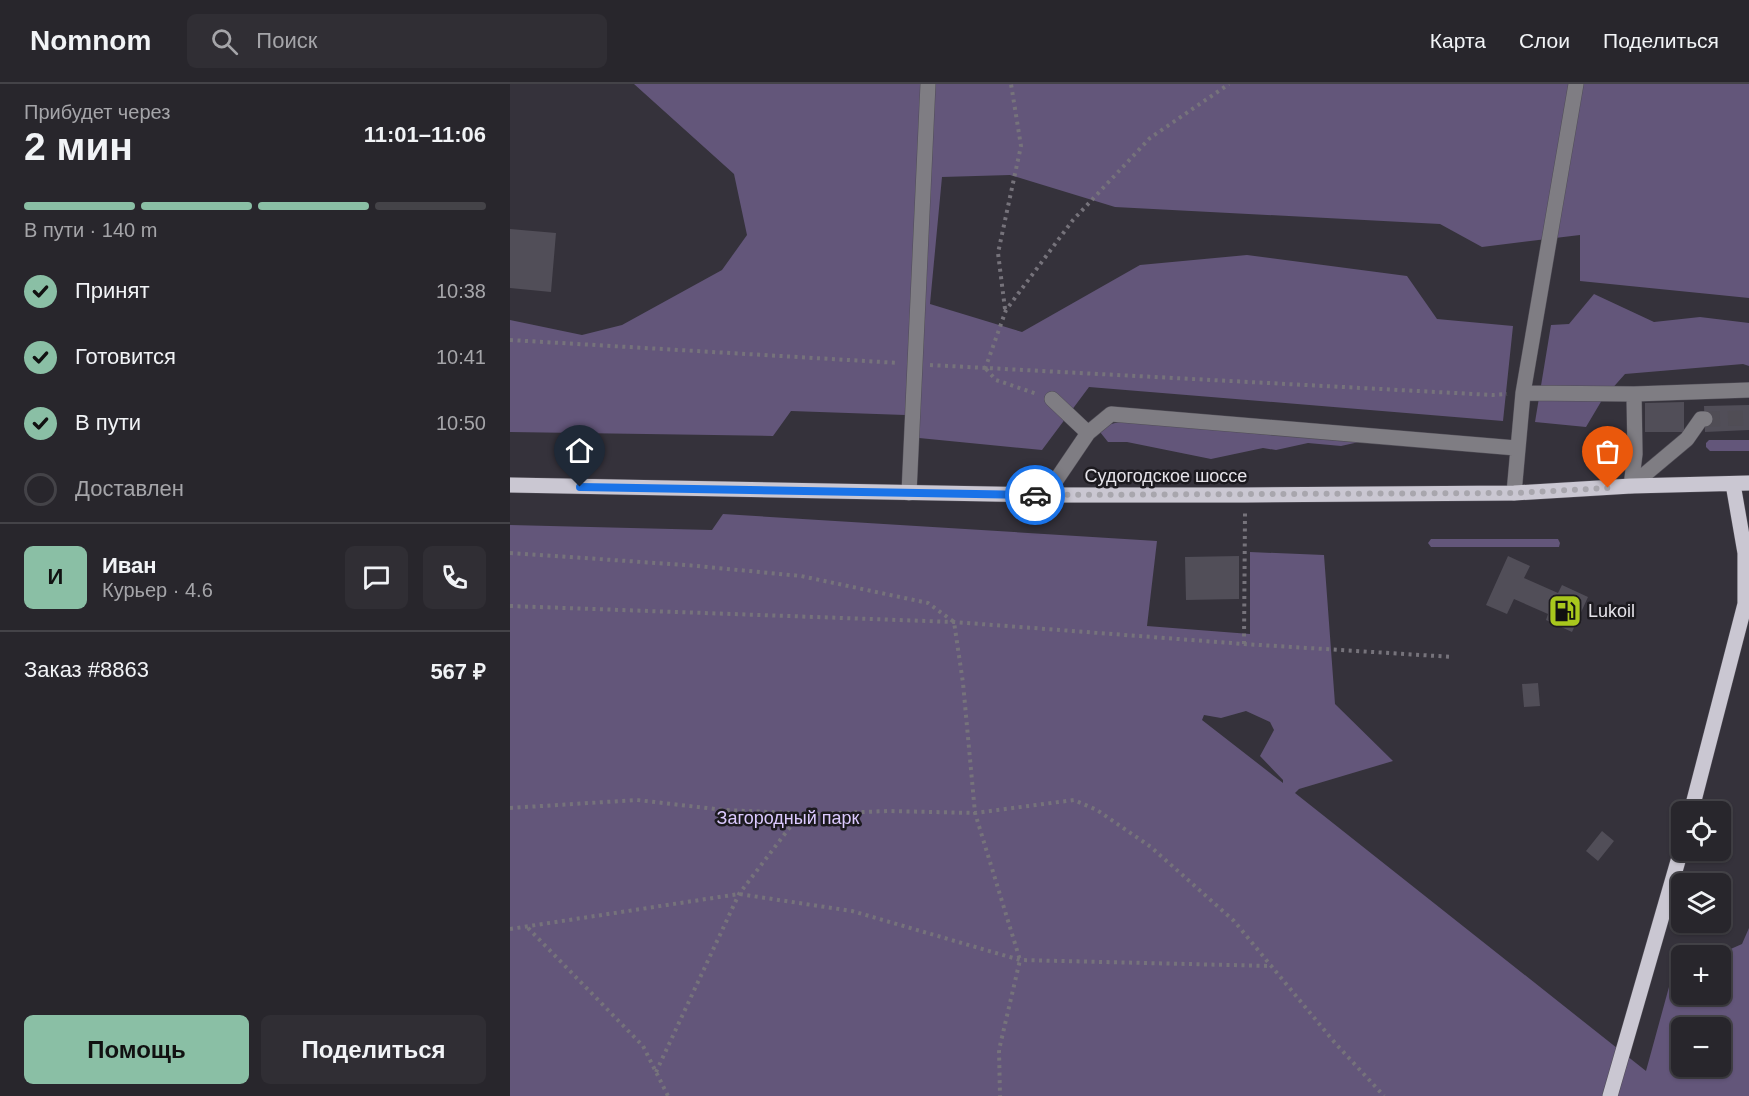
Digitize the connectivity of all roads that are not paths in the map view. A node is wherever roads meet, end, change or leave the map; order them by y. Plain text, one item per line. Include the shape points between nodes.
1 (928, 84) edge
2 (1576, 84) edge
3 (1749, 390) edge
4 (1523, 393) junction
5 (1634, 394) junction
6 (1052, 399) road end
7 (1705, 419) dead end
8 (1088, 433) junction
9 (1516, 448) junction
10 (1749, 483) edge
11 (1733, 484) junction
12 (510, 485) edge
13 (1631, 486) junction
14 (909, 493) junction
15 (1514, 493) junction
16 (1046, 495) junction
17 (1694, 801) edge
18 (1678, 861) edge
19 (1610, 1096) edge

1 - 14 street
2 - 4 street
3 - 5 street
4 - 5 street
4 - 9 street
5 - 13 street
6 - 8 street
7 - 13 street
8 - 9 street via 1111,414
8 - 16 street
9 - 15 street
10 - 11 main road, Судогодское шоссе
11 - 13 main road, Судогодское шоссе
11 - 17 main road via 1745,553 1745,604
12 - 14 main road, Судогодское шоссе
13 - 15 main road, Судогодское шоссе
14 - 16 main road, Судогодское шоссе
15 - 16 main road, Судогодское шоссе
18 - 19 main road

